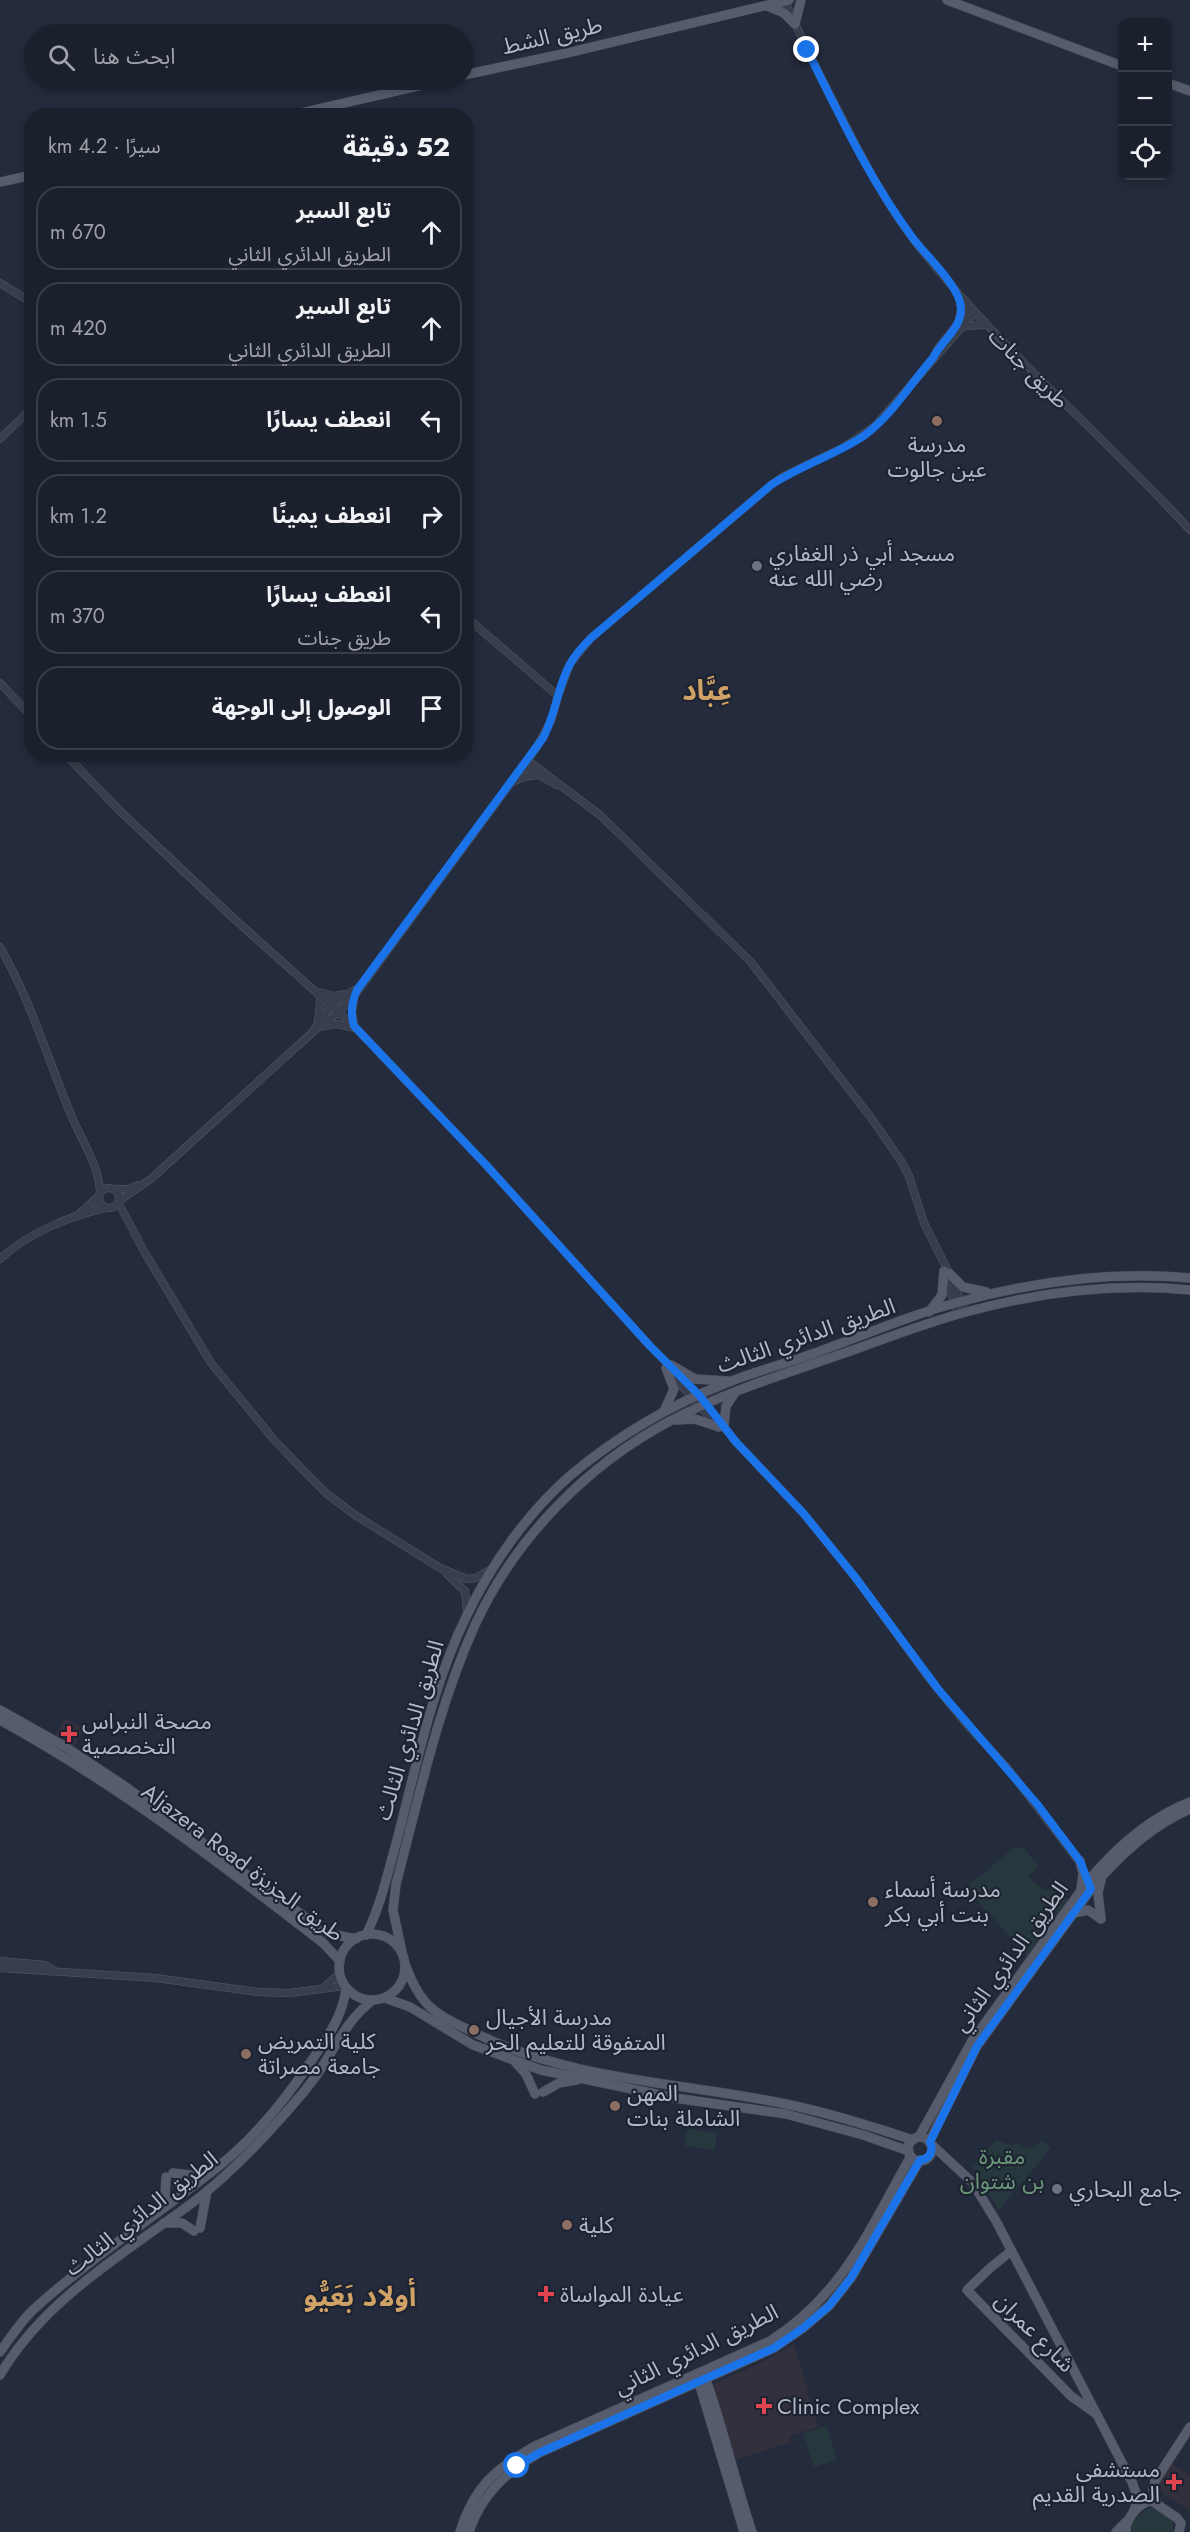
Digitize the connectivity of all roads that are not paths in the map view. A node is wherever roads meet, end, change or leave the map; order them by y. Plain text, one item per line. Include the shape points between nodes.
1 (801, 0) edge
2 (947, 0) edge
3 (787, 1) edge
4 (765, 6) junction
5 (795, 24) junction
6 (1118, 64) edge
7 (474, 73) edge
8 (1172, 84) edge
9 (401, 90) edge
10 (1190, 91) edge
11 (323, 108) edge
12 (24, 177) edge
13 (0, 182) edge
14 (0, 283) edge
15 (958, 294) junction
16 (24, 298) edge
17 (972, 311) junction
18 (961, 324) junction
19 (986, 325) junction
20 (24, 416) edge
21 (0, 440) edge
22 (1190, 530) edge
23 (474, 624) edge
24 (0, 683) edge
25 (558, 696) junction
26 (24, 708) edge
27 (535, 750) junction
28 (73, 762) edge
29 (525, 763) junction
30 (539, 772) junction
31 (510, 783) junction
32 (0, 947) edge
33 (354, 992) junction
34 (319, 993) junction
35 (336, 1009) junction
36 (320, 1025) junction
37 (355, 1027) junction
38 (99, 1175) junction
39 (152, 1178) junction
40 (112, 1188) junction
41 (99, 1195) junction
42 (118, 1202) junction
43 (107, 1208) junction
44 (76, 1217) junction
45 (128, 1223) junction
46 (0, 1259) edge
47 (946, 1272) junction
48 (1190, 1278) edge
49 (1190, 1290) edge
50 (1000, 1292) junction
51 (958, 1302) junction
52 (928, 1312) junction
53 (962, 1313) junction
54 (668, 1366) junction
55 (733, 1380) junction
56 (735, 1392) junction
57 (695, 1396) junction
58 (703, 1405) junction
59 (664, 1411) junction
60 (671, 1420) junction
61 (722, 1426) junction
62 (494, 1566) junction
63 (440, 1568) junction
64 (467, 1615) junction
65 (0, 1710) edge
66 (0, 1720) edge
67 (1190, 1802) edge
68 (1190, 1809) edge
69 (1080, 1861) junction
70 (1101, 1871) junction
71 (1090, 1885) junction
72 (1077, 1896) junction
73 (1074, 1913) junction
74 (366, 1935) junction
75 (356, 1939) junction
76 (402, 1952) junction
77 (0, 1961) edge
78 (340, 1961) junction
79 (405, 1964) junction
80 (0, 1968) edge
81 (52, 1970) junction
82 (340, 1973) junction
83 (345, 1987) junction
84 (322, 1989) junction
85 (385, 1998) junction
86 (374, 2000) junction
87 (515, 2061) junction
88 (586, 2080) junction
89 (916, 2138) junction
90 (930, 2143) junction
91 (917, 2156) junction
92 (954, 2166) junction
93 (217, 2168) junction
94 (207, 2191) junction
95 (156, 2213) junction
96 (161, 2224) junction
97 (1011, 2251) junction
98 (0, 2352) edge
99 (0, 2375) edge
100 (702, 2381) junction
101 (1097, 2414) junction
102 (1190, 2427) edge
103 (1132, 2482) junction
104 (1154, 2502) junction
105 (1130, 2517) junction
106 (460, 2532) edge
107 (469, 2532) edge
108 (744, 2532) edge
109 (752, 2532) edge
110 (1116, 2532) edge
111 (1126, 2532) edge
112 (1179, 2532) edge

1 - 5 main road
2 - 6 main road
3 - 4 main road, طريق الشط
3 - 5 street, طريق جنات
4 - 5 main road
4 - 7 main road, طريق الشط
5 - 15 street, طريق جنات via 884,198
8 - 10 main road
9 - 11 main road
12 - 13 main road
14 - 16 street
15 - 17 street, طريق جنات
15 - 18 street
17 - 18 street
17 - 19 street, طريق جنات
18 - 19 street
18 - 25 street via 943,351 865,435 771,485 608,621 570,664
19 - 22 street, طريق جنات
20 - 21 street
23 - 25 street
24 - 26 street
25 - 27 street via 552,719
27 - 29 street
27 - 30 street
28 - 34 street via 231,916
29 - 30 street
29 - 31 street
30 - 31 street
30 - 47 street via 600,816 750,961 897,1155
31 - 33 street
32 - 38 street via 20,984
33 - 34 street via 334,996
33 - 35 street
33 - 37 street
34 - 35 street
34 - 36 street
35 - 36 street
35 - 37 street
36 - 37 street
36 - 39 street
37 - 54 street
38 - 40 street
38 - 41 street
39 - 40 street via 128,1189
39 - 42 street
40 - 41 street
40 - 42 street via 119,1194
41 - 43 street via 100,1203
41 - 44 street
42 - 43 street
42 - 45 street
43 - 44 street
43 - 45 street
44 - 46 street via 21,1241
45 - 63 street via 211,1363 275,1441 327,1494
47 - 50 main road via 973,1291
47 - 51 street
47 - 52 main road via 942,1295
48 - 50 main road, الطريق الدائري الثالث via 1083,1278
49 - 53 main road, الطريق الدائري الثالث via 1137,1287 1060,1292
50 - 51 main road, الطريق الدائري الثالث
51 - 52 main road, الطريق الدائري الثالث
51 - 53 street
52 - 55 main road, الطريق الدائري الثالث
53 - 56 main road, الطريق الدائري الثالث
54 - 55 main road via 695,1379
54 - 57 street
54 - 59 main road via 674,1389
55 - 57 main road, الطريق الدائري الثالث
56 - 58 main road, الطريق الدائري الثالث
56 - 61 main road via 726,1406
57 - 58 street
57 - 59 main road, الطريق الدائري الثالث
58 - 60 main road, الطريق الدائري الثالث
58 - 61 street
59 - 62 main road, الطريق الدائري الثالث via 572,1475 535,1513
60 - 61 main road via 695,1419
60 - 76 main road, الطريق الدائري الثالث via 614,1456 562,1501 519,1553 476,1622 443,1709 396,1884 393,1910
61 - 69 street via 804,1514 938,1689 1005,1765
62 - 63 street via 472,1579
62 - 64 main road, الطريق الدائري الثالث
63 - 64 street via 465,1592
64 - 74 main road, الطريق الدائري الثالث via 432,1706 390,1866
65 - 75 main road, Aljazera Road طريق الجزيزة via 123,1785 327,1933
66 - 78 main road, Aljazera Road طريق الجزيزة via 64,1755 163,1824 323,1943
67 - 70 main road, الطريق الدائري الثاني via 1158,1818
68 - 70 main road, الطريق الدائري الثاني via 1162,1824
69 - 70 main road via 1088,1870
69 - 71 street
69 - 72 main road via 1083,1880
70 - 71 main road, الطريق الدائري الثاني
70 - 73 main road via 1101,1919 1088,1910
71 - 72 main road, الطريق الدائري الثاني
71 - 73 main road, الطريق الدائري الثاني
72 - 89 main road, الطريق الدائري الثاني via 972,2041
73 - 90 main road, الطريق الدائري الثاني via 977,2046
74 - 75 main road
74 - 76 main road via 385,1937
75 - 78 main road
76 - 79 main road
77 - 81 street via 45,1965
78 - 82 main road
79 - 85 main road via 399,1987
79 - 89 main road via 417,1993 434,2010 513,2050 571,2067 784,2103
80 - 81 street
81 - 84 street via 156,1978 258,1992
82 - 83 main road
82 - 84 street
83 - 84 street
83 - 86 main road via 358,1997
83 - 93 main road, الطريق الدائري الثالث via 337,2021 307,2067 267,2117
85 - 86 main road
85 - 87 main road via 410,2007 473,2045
86 - 94 main road, الطريق الدائري الثالث via 348,2024 317,2075 267,2135
87 - 88 main road
87 - 88 main road via 539,2093 559,2083
88 - 91 main road via 786,2114 863,2135
89 - 90 main road
89 - 91 main road, الطريق الدائري الثاني
90 - 91 main road, الطريق الدائري الثاني via 932,2152
90 - 92 main road
91 - 92 main road
91 - 100 main road, الطريق الدائري الثاني via 859,2266 829,2306 774,2348
91 - 106 main road, الطريق الدائري الثاني via 843,2273 795,2323 770,2341 515,2457 491,2474 478,2491
92 - 97 main road via 981,2194
93 - 95 main road, الطريق الدائري الثالث
93 - 95 main road via 200,2175 169,2175 165,2198
94 - 96 main road, الطريق الدائري الثالث
94 - 96 main road via 197,2229 182,2223
95 - 98 main road, الطريق الدائري الثالث via 32,2310
96 - 99 main road, الطريق الدائري الثالث via 59,2302 18,2347
97 - 101 main road
97 - 101 main road, شارع عمران via 967,2290 1077,2400
100 - 107 main road, الطريق الدائري الثاني via 517,2466 491,2490
100 - 108 main road
100 - 109 main road via 722,2424
101 - 103 main road
102 - 104 main road via 1155,2481
103 - 104 main road
103 - 105 main road via 1138,2499
104 - 105 main road via 1143,2503
104 - 112 main road via 1180,2521
105 - 110 main road
105 - 111 main road

